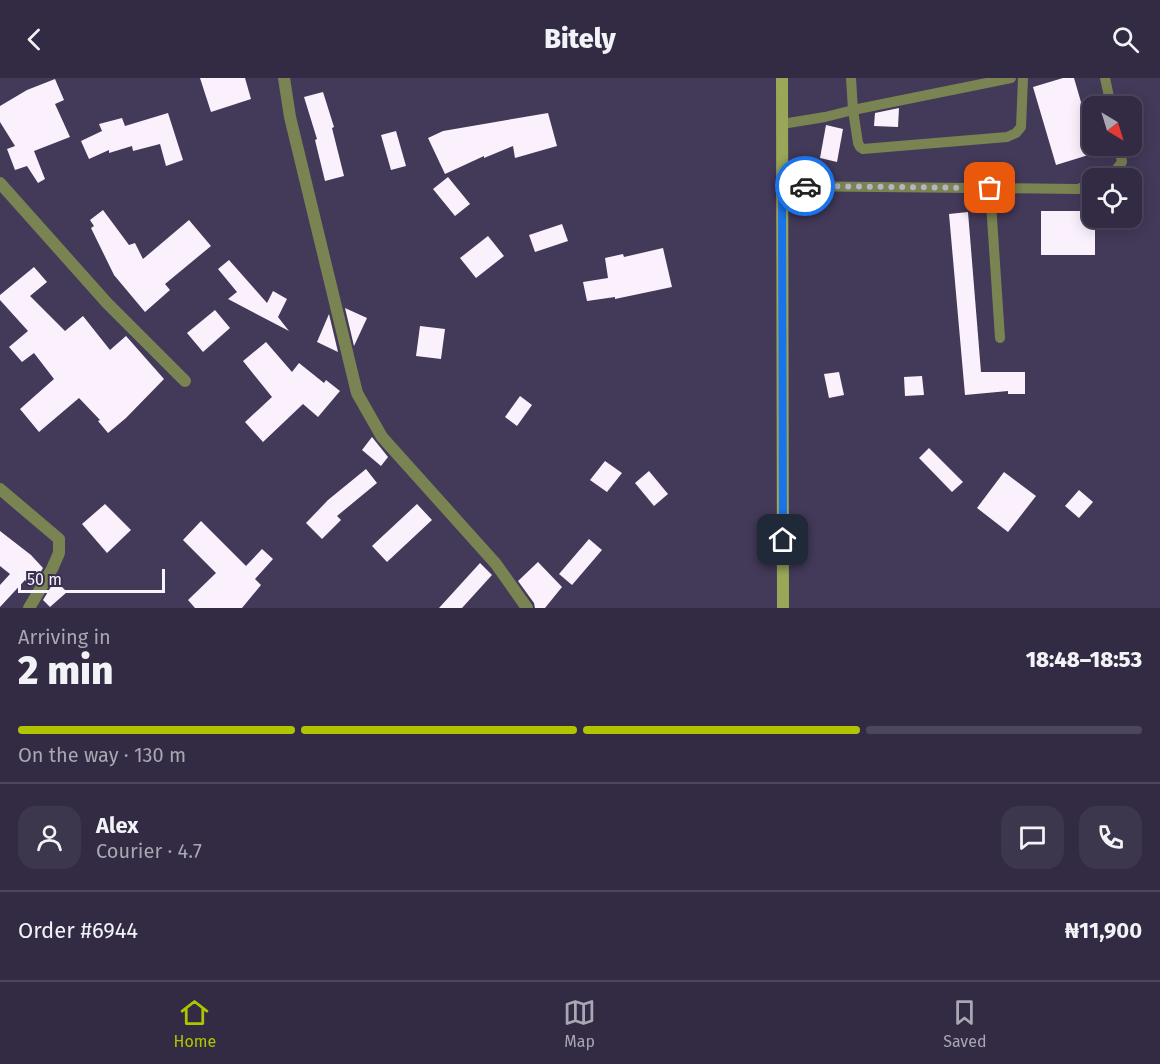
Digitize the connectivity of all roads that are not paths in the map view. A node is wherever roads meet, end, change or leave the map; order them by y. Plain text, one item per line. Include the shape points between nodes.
1 (284, 78) edge
2 (775, 78) edge
3 (782, 78) edge
4 (788, 78) edge
5 (851, 78) edge
6 (1011, 78) edge
7 (1023, 78) edge
8 (1106, 78) edge
9 (1109, 96) edge
10 (783, 97) junction
11 (853, 110) junction
12 (782, 124) junction
13 (0, 183) edge
14 (782, 186) junction
15 (990, 188) junction
16 (1082, 188) edge
17 (1000, 338) dead end
18 (185, 381) dead end
19 (0, 489) edge
20 (29, 608) edge
21 (527, 608) edge
22 (783, 608) edge

1 - 21 street via 357,393 382,436 496,564
2 - 10 main road
3 - 10 main road
4 - 10 main road
5 - 11 lane
6 - 11 lane
7 - 11 lane via 1021,127 1007,136 863,149 858,143
8 - 9 lane
10 - 12 main road
11 - 12 lane
12 - 14 main road
13 - 18 street via 107,303
14 - 15 lane
14 - 22 main road
15 - 16 lane
15 - 17 lane
19 - 20 street via 59,539 59,554

